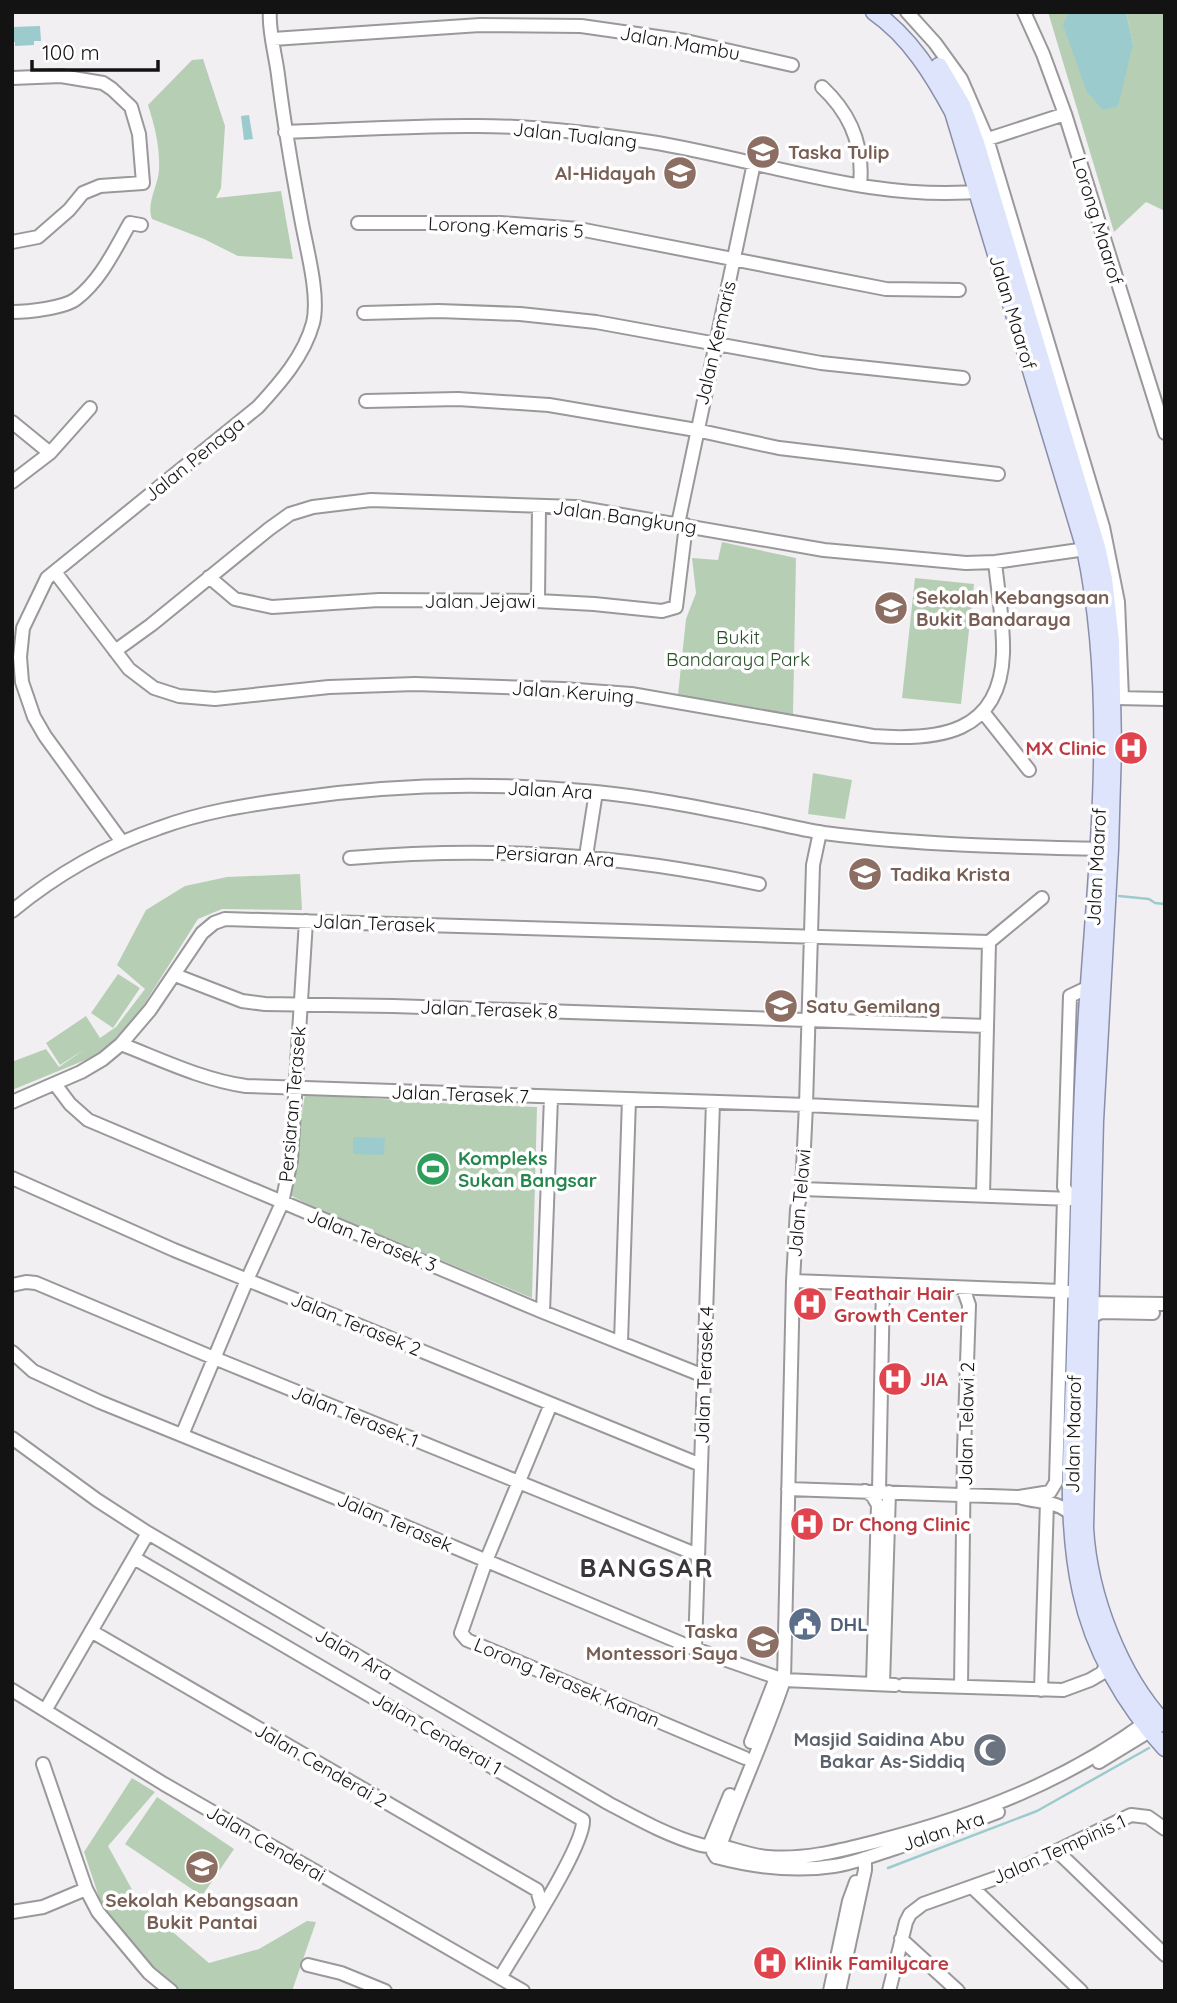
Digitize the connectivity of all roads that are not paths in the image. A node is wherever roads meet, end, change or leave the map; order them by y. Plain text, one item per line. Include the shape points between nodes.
1 (874, 12) edge
2 (890, 12) edge
3 (907, 12) edge
4 (1024, 12) edge
5 (266, 16) edge
6 (273, 39) junction
7 (792, 65) dead end
8 (12, 78) edge
9 (822, 87) dead end
10 (1065, 114) junction
11 (285, 132) junction
12 (976, 143) junction
13 (754, 163) junction
14 (860, 185) junction
15 (983, 191) junction
16 (358, 223) dead end
17 (141, 225) dead end
18 (12, 242) edge
19 (735, 261) junction
20 (959, 290) dead end
21 (12, 312) edge
22 (364, 313) dead end
23 (715, 343) junction
24 (963, 378) dead end
25 (366, 401) dead end
26 (90, 408) dead end
27 (12, 422) edge
28 (696, 430) junction
29 (1165, 433) edge
30 (50, 453) junction
31 (998, 474) dead end
32 (12, 482) edge
33 (539, 506) junction
34 (682, 524) junction
35 (1091, 548) junction
36 (995, 562) junction
37 (55, 572) junction
38 (209, 577) junction
39 (538, 601) junction
40 (115, 651) junction
41 (1112, 698) junction
42 (1165, 699) edge
43 (983, 712) junction
44 (1029, 770) dead end
45 (596, 792) junction
46 (806, 829) junction
47 (820, 832) junction
48 (122, 842) junction
49 (1105, 849) junction
50 (586, 856) junction
51 (350, 858) dead end
52 (813, 866) junction
53 (759, 884) dead end
54 (1042, 898) dead end
55 (14, 904) edge
56 (306, 921) junction
57 (811, 937) junction
58 (989, 942) junction
59 (175, 975) junction
60 (1089, 987) junction
61 (301, 1004) junction
62 (809, 1020) junction
63 (987, 1026) junction
64 (1068, 1043) junction
65 (121, 1044) junction
66 (1086, 1055) junction
67 (55, 1084) junction
68 (296, 1089) junction
69 (551, 1097) junction
70 (629, 1099) junction
71 (12, 1102) edge
72 (712, 1102) junction
73 (806, 1105) junction
74 (985, 1114) junction
75 (12, 1178) edge
76 (802, 1189) junction
77 (983, 1195) junction
78 (1075, 1196) junction
79 (282, 1203) junction
80 (247, 1280) junction
81 (793, 1281) junction
82 (12, 1285) edge
83 (883, 1285) junction
84 (963, 1288) junction
85 (1060, 1292) junction
86 (1084, 1302) junction
87 (1165, 1304) edge
88 (543, 1312) junction
89 (1165, 1313) edge
90 (621, 1342) junction
91 (12, 1352) edge
92 (214, 1358) junction
93 (704, 1376) junction
94 (551, 1404) junction
95 (182, 1436) junction
96 (12, 1438) edge
97 (701, 1465) junction
98 (1072, 1478) junction
99 (519, 1482) junction
100 (1056, 1482) junction
101 (788, 1489) junction
102 (863, 1490) junction
103 (884, 1491) junction
104 (964, 1495) junction
105 (1019, 1497) junction
106 (1047, 1502) junction
107 (1072, 1515) junction
108 (148, 1533) junction
109 (698, 1555) junction
110 (134, 1558) junction
111 (486, 1561) junction
112 (91, 1631) junction
113 (695, 1649) junction
114 (1107, 1664) junction
115 (780, 1679) junction
116 (889, 1685) junction
117 (961, 1687) junction
118 (12, 1690) edge
119 (1041, 1690) junction
120 (46, 1709) junction
121 (1156, 1723) edge
122 (1165, 1748) edge
123 (745, 1758) junction
124 (43, 1764) dead end
125 (1165, 1829) edge
126 (890, 1838) junction
127 (715, 1850) junction
128 (1058, 1852) junction
129 (860, 1859) junction
130 (822, 1867) junction
131 (972, 1887) junction
132 (86, 1889) junction
133 (849, 1901) junction
134 (542, 1906) junction
135 (12, 1912) edge
136 (901, 1939) junction
137 (1165, 1955) edge
138 (308, 1965) dead end
139 (341, 1973) junction
140 (500, 1978) junction
141 (172, 1991) edge
142 (352, 1991) edge
143 (385, 1991) edge
144 (523, 1991) edge
145 (830, 1991) edge
146 (839, 1991) edge
147 (889, 1991) edge
148 (958, 1991) edge
149 (1081, 1991) edge

1 - 12 main road, Jalan Maarof via 902,36
2 - 12 main road, Jalan Maarof via 947,77
3 - 12 street, Jalan Maarof via 961,79
4 - 10 street, Lorong Maarof
5 - 6 street, Jalan Penaga
6 - 7 street, Jalan Mambu via 480,25 581,26 686,41
6 - 11 street, Jalan Penaga
8 - 18 street via 61,76 103,83 112,89 131,107 139,134 143,184 100,186 83,193 38,237
9 - 14 street via 839,104 856,137
10 - 12 street
10 - 29 street, Lorong Maarof
11 - 13 street, Jalan Tualang via 468,126 565,131
11 - 37 street, Jalan Penaga via 313,284 313,322 301,352 258,407
12 - 15 main road, Jalan Maarof
12 - 41 street, Jalan Maarof via 1103,527 1118,602
13 - 14 street, Jalan Tualang
13 - 19 street, Jalan Kemaris
14 - 15 street, Jalan Tualang via 926,193
15 - 35 main road, Jalan Maarof
16 - 19 street, Lorong Kemaris 5 via 501,223 579,229
17 - 21 street via 130,223 97,276 75,300
19 - 20 street, Lorong Kemaris 5 via 886,289
19 - 23 street, Jalan Kemaris
22 - 23 street via 520,314
23 - 24 street via 821,363
23 - 28 street, Jalan Kemaris
25 - 28 street via 458,399 549,405
26 - 30 street
27 - 30 street
28 - 31 street via 779,448
28 - 34 street, Jalan Kemaris
30 - 32 street
33 - 34 street, Jalan Bangkung via 576,507
33 - 38 street, Jalan Bangkung via 371,500 313,507 268,528
33 - 39 street
34 - 36 street, Jalan Bangkung via 824,550
34 - 39 street, Jalan Jejawi via 676,607 662,611
35 - 36 street, Jalan Bangkung
35 - 41 main road, Jalan Maarof via 1104,579
36 - 43 street via 1003,652 994,698
37 - 40 street, Jalan Keruing
37 - 48 street, Jalan Penaga via 47,578 23,628 22,682 44,736
38 - 39 street, Jalan Jejawi via 235,599 272,607 379,600
38 - 40 street, Jalan Bangkung
40 - 43 street, Jalan Keruing via 154,688 215,699 415,684 563,689 631,694 904,738 937,736
41 - 42 street
41 - 49 main road, Jalan Maarof
43 - 44 street
45 - 46 street, Jalan Ara
45 - 48 street, Jalan Ara via 421,787 320,794 210,812
45 - 50 street, Persiaran Ara
46 - 47 street, Jalan Ara
46 - 52 street, Jalan Telawi
47 - 49 street, Jalan Ara via 907,842
47 - 52 street, Jalan Telawi
48 - 55 street, Jalan Ara
49 - 60 main road, Jalan Maarof
49 - 78 main road, Jalan Maarof via 1097,1087
50 - 51 street, Persiaran Ara via 468,851
50 - 53 street, Persiaran Ara
52 - 57 street, Jalan Telawi
54 - 58 street
56 - 57 street, Jalan Terasek
56 - 59 street, Jalan Terasek via 225,919 214,923 202,933
56 - 61 street, Persiaran Terasek
57 - 58 street, Jalan Terasek
57 - 62 street, Jalan Telawi
58 - 63 street
59 - 61 street, Jalan Terasek 8 via 242,1002
59 - 65 street, Jalan Terasek
60 - 64 street via 1070,996
60 - 66 main road, Jalan Maarof
61 - 62 street, Jalan Terasek 8
61 - 68 street, Persiaran Terasek
62 - 63 street, Jalan Terasek 8
62 - 73 street, Jalan Telawi
63 - 74 street
64 - 66 street
64 - 78 street
65 - 67 street, Jalan Terasek
65 - 68 street, Jalan Terasek 7 via 228,1084
66 - 78 main road, Jalan Maarof
67 - 71 street, Jalan Terasek
67 - 79 street, Jalan Terasek 3 via 88,1120
68 - 69 street, Jalan Terasek 7
68 - 79 street, Persiaran Terasek via 291,1160
69 - 70 street, Jalan Terasek 7
69 - 88 street
70 - 72 street, Jalan Terasek 7
70 - 90 street
72 - 73 street, Jalan Terasek 7
72 - 93 street, Jalan Terasek 4
73 - 74 street, Jalan Terasek 7
73 - 76 street, Jalan Telawi
74 - 77 street
75 - 80 street, Jalan Terasek 2
76 - 77 street
76 - 81 street, Jalan Telawi
77 - 78 street via 1032,1198 1060,1192
78 - 85 street, Jalan Maarof
78 - 86 main road, Jalan Maarof
79 - 80 street, Persiaran Terasek
79 - 88 street, Jalan Terasek 3
80 - 92 street, Persiaran Terasek
80 - 94 street, Jalan Terasek 2
81 - 83 street
81 - 101 street, Jalan Telawi
82 - 92 street, Jalan Terasek 1 via 36,1283
83 - 84 street
83 - 103 street
84 - 85 street
84 - 104 street, Jalan Telawi 2 via 969,1305
85 - 86 street
85 - 100 street, Jalan Maarof
86 - 87 street
86 - 89 street via 1101,1311
86 - 98 main road, Jalan Maarof
86 - 121 main road, Jalan Maarof via 1084,1511 1093,1589
88 - 90 street, Jalan Terasek 3
90 - 93 street, Jalan Terasek 3
91 - 95 street, Jalan Terasek via 33,1371 55,1382
92 - 95 street, Persiaran Terasek
92 - 99 street, Jalan Terasek 1
93 - 97 street, Jalan Terasek 4
94 - 97 street, Jalan Terasek 2
94 - 99 street
95 - 111 street, Jalan Terasek
96 - 108 street, Jalan Ara
97 - 109 street, Jalan Terasek 4
98 - 100 street via 1063,1485
98 - 107 main road, Jalan Maarof
99 - 109 street, Jalan Terasek 1
99 - 111 street
100 - 105 street, Jalan Maarof via 1050,1492
101 - 102 street
101 - 115 street, Jalan Telawi
102 - 103 street
102 - 116 street via 878,1505
103 - 104 street
103 - 116 street
104 - 105 street
104 - 117 street, Jalan Telawi 2
105 - 106 street
106 - 107 street
106 - 119 street
107 - 114 main road, Jalan Maarof via 1081,1595
108 - 110 street
108 - 127 street, Jalan Ara via 608,1803
109 - 113 street, Jalan Terasek 4
110 - 112 street
110 - 134 street, Jalan Cenderai 1 via 583,1820 570,1858
111 - 113 street, Jalan Terasek
111 - 123 street, Lorong Terasek Kanan via 461,1633 467,1640
112 - 120 street
112 - 134 street, Jalan Cenderai 2 via 537,1891
113 - 115 street, Jalan Terasek
114 - 119 street, Jalan Terasek via 1102,1673 1077,1687
114 - 121 main road, Jalan Maarof
115 - 116 street, Jalan Terasek
115 - 123 street, Jalan Telawi
115 - 127 street, Jalan Telawi via 773,1715
116 - 117 street, Jalan Terasek
117 - 119 street, Jalan Terasek
118 - 120 street, Jalan Cenderai
120 - 140 street, Jalan Cenderai via 164,1784
121 - 122 main road, Jalan Maarof
121 - 126 street, Jalan Ara via 1028,1792
121 - 129 street, Jalan Ara via 1031,1798
123 - 127 street, Jalan Telawi
124 - 132 street
125 - 128 street, Jalan Tempinis 1 via 1148,1817 1131,1815
126 - 127 street, Jalan Ara via 800,1858
126 - 129 street
127 - 130 street, Jalan Ara via 765,1867
128 - 131 street, Jalan Tempinis 1
128 - 137 street
129 - 130 street, Jalan Ara
129 - 133 street
129 - 146 street via 866,1870
130 - 133 street via 844,1872
131 - 136 street, Jalan Tempinis 1 via 917,1908
131 - 149 street
132 - 135 street via 43,1907
132 - 141 street via 115,1934 149,1973
133 - 145 street
134 - 140 street, Jalan Cenderai 1
136 - 147 street, Jalan Tempinis 1
136 - 148 street
138 - 139 street
139 - 142 street
139 - 143 street
140 - 144 street, Jalan Cenderai

